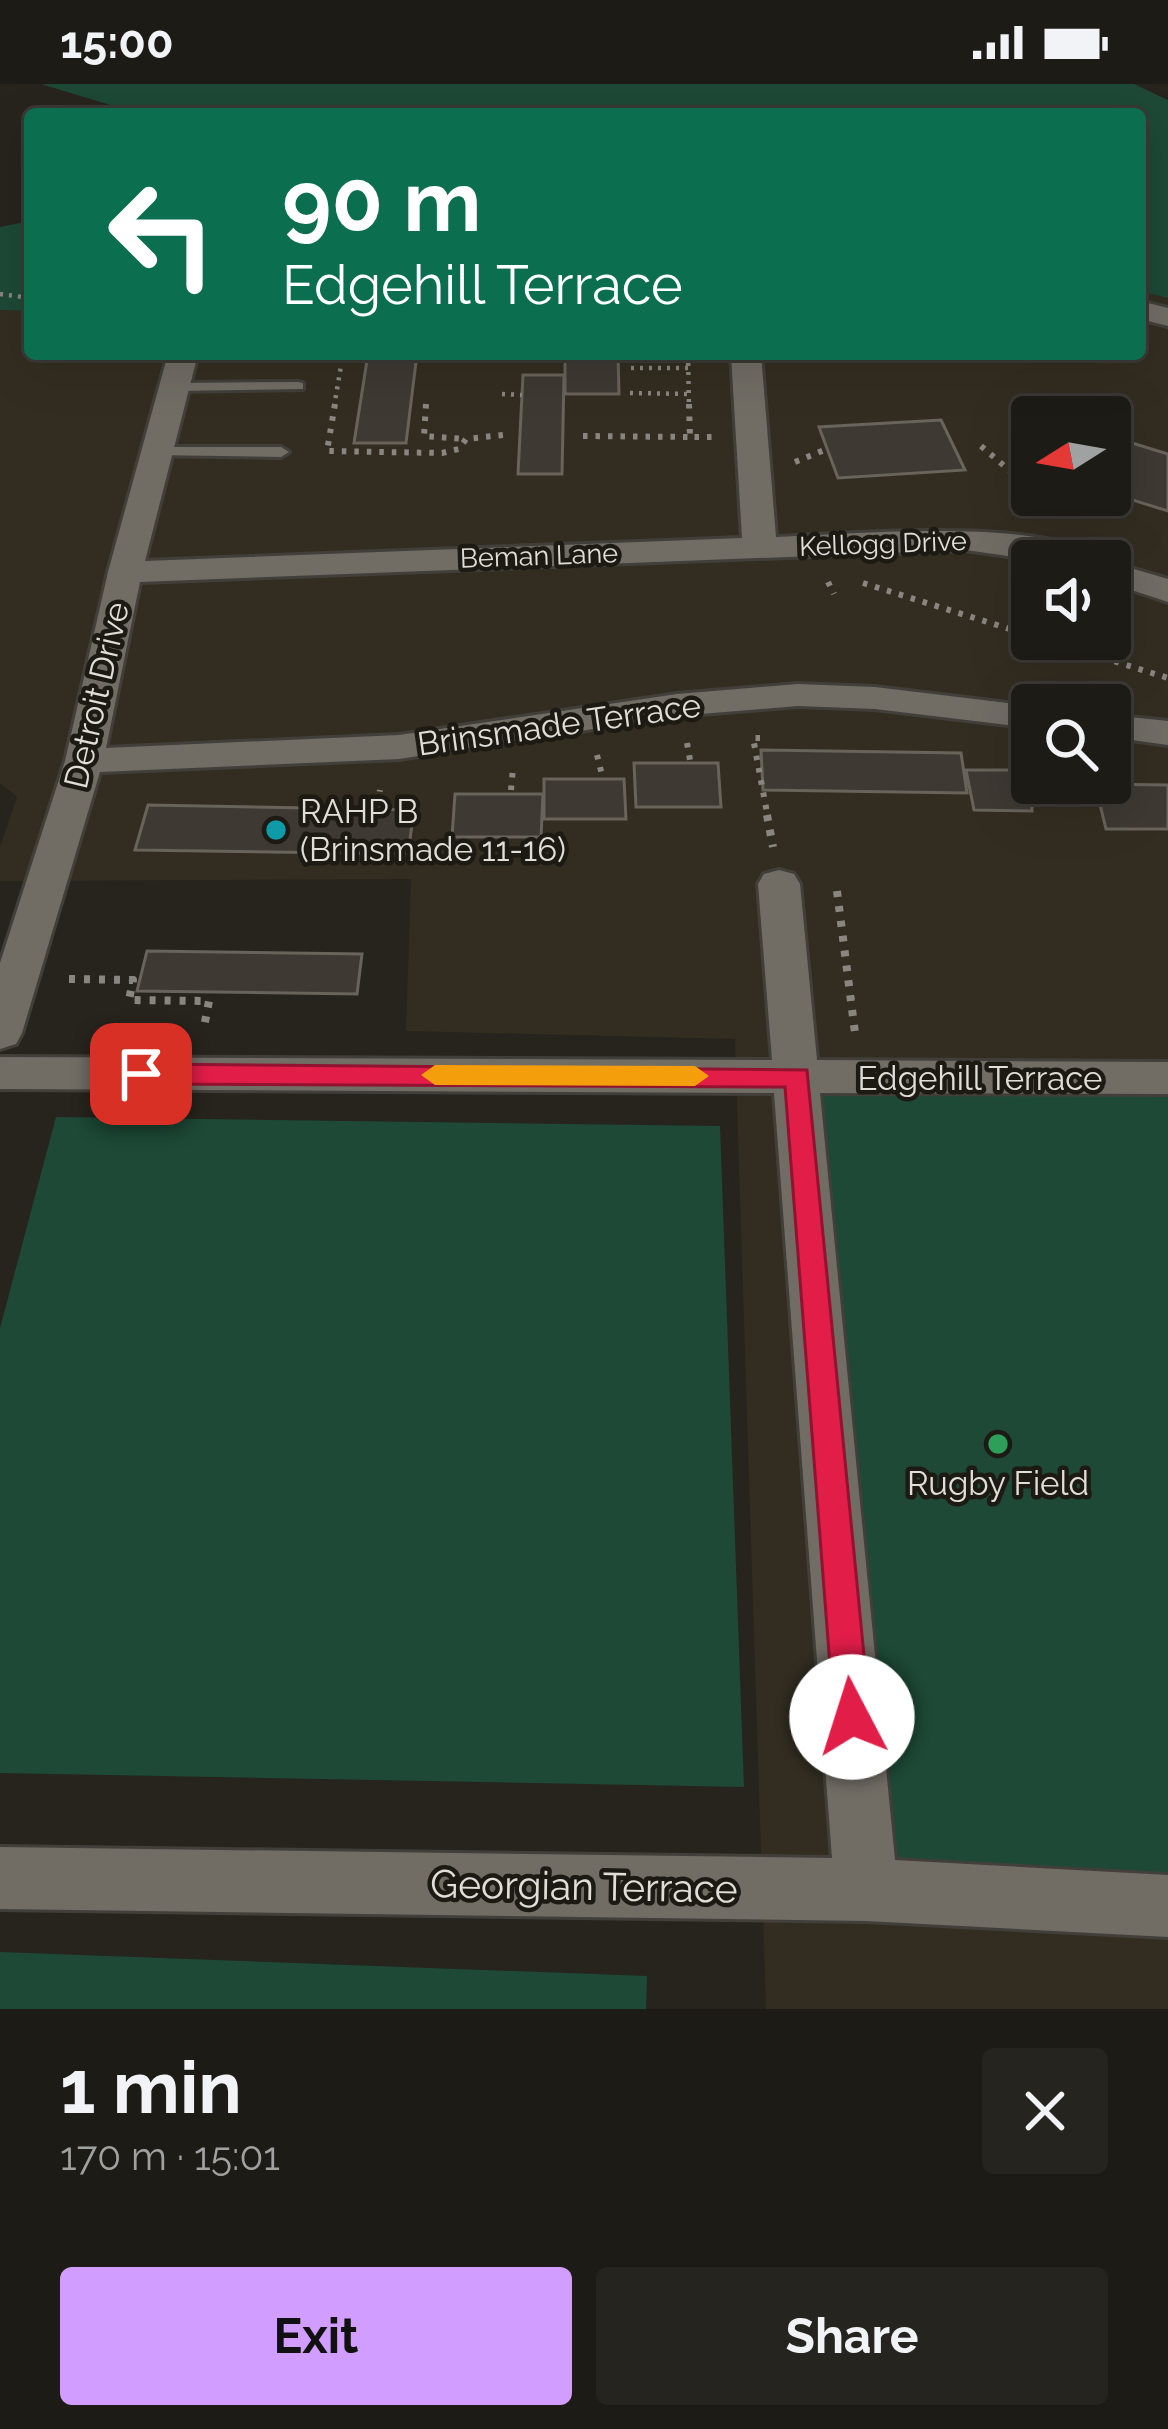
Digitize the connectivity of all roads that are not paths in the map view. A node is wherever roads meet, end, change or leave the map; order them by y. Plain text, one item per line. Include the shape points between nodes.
1 (746, 360) edge
2 (179, 370) edge
3 (298, 386) dead end
4 (157, 452) junction
5 (281, 452) dead end
6 (1011, 545) edge
7 (760, 548) junction
8 (124, 572) junction
9 (1131, 579) edge
10 (1168, 591) edge
11 (1011, 714) edge
12 (1131, 729) edge
13 (1168, 733) edge
14 (84, 761) junction
15 (779, 884) road end
16 (0, 1033) edge
17 (0, 1073) edge
18 (798, 1077) junction
19 (1168, 1078) edge
20 (0, 1878) edge
21 (866, 1890) junction
22 (1168, 1906) edge

1 - 7 street
2 - 3 lane
2 - 4 street, Detroit Drive
4 - 5 lane
4 - 8 street, Detroit Drive
6 - 7 street, Kellogg Drive
7 - 8 street, Beman Lane
8 - 14 street, Detroit Drive
9 - 10 street
11 - 14 street, Brinsmade Terrace via 798,695 399,747
12 - 13 street
14 - 16 street, Detroit Drive
15 - 18 street
17 - 18 street, Edgehill Terrace
18 - 19 street, Edgehill Terrace
18 - 21 street
20 - 21 street, Georgian Terrace
21 - 22 street, Georgian Terrace

